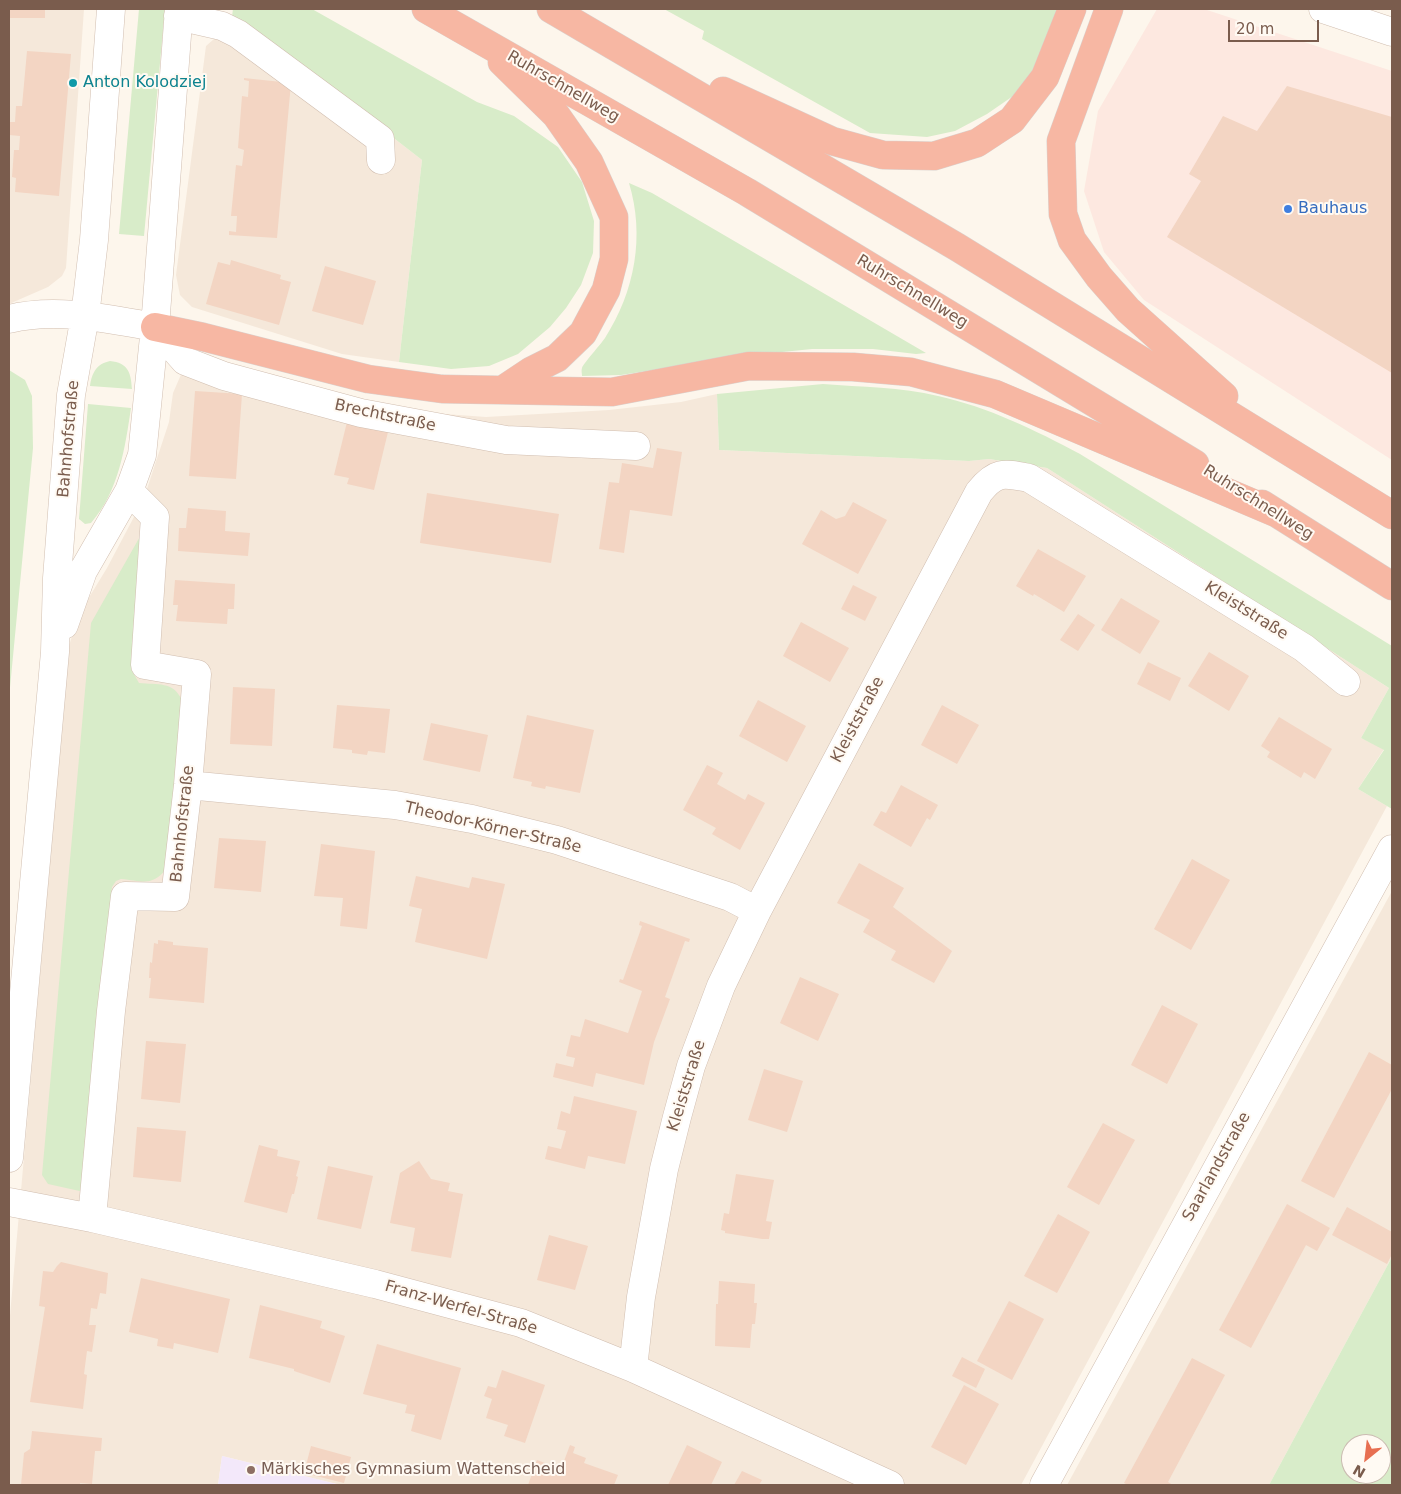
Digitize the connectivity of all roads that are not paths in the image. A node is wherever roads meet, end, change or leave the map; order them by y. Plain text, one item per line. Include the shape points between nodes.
1 (111, 9) edge
2 (426, 9) edge
3 (551, 9) edge
4 (1072, 9) edge
5 (1108, 9) edge
6 (1323, 9) edge
7 (178, 13) edge
8 (592, 32) junction
9 (1392, 32) edge
10 (476, 36) junction
11 (381, 160) dead end
12 (85, 316) junction
13 (9, 319) edge
14 (155, 326) junction
15 (504, 389) junction
16 (1277, 444) junction
17 (636, 446) dead end
18 (129, 492) junction
19 (1276, 513) junction
20 (1392, 515) edge
21 (1392, 586) edge
22 (54, 652) junction
23 (1346, 682) dead end
24 (188, 786) junction
25 (1392, 849) edge
26 (757, 911) junction
27 (9, 1158) edge
28 (9, 1202) edge
29 (92, 1218) junction
30 (633, 1368) junction
31 (890, 1485) edge
32 (1044, 1485) edge

1 - 12 street, Bahnhofstraße via 94,240
2 - 10 highway, Ruhrschnellweg
3 - 8 highway
4 - 8 highway via 1045,77 1012,120 978,143 934,156 883,156 832,141
5 - 16 highway via 1061,141 1063,214 1072,240 1099,278 1128,310
6 - 9 street
7 - 11 street via 238,34 380,139
7 - 14 street, Bahnhofstraße
8 - 16 highway via 958,247
10 - 15 highway via 556,116 589,162 614,217 614,259 606,290 584,332 557,358
10 - 19 highway, Ruhrschnellweg via 747,192
12 - 13 street via 30,314
12 - 14 street
12 - 22 street, Bahnhofstraße via 71,395
14 - 15 highway via 368,379 442,389
14 - 17 street, Brechtstraße via 185,361 224,376 361,413 506,440
14 - 18 street, Bahnhofstraße via 142,455
15 - 19 highway via 612,392 749,366 853,367 911,372 995,394
16 - 20 highway
18 - 22 street, Bahnhofstraße via 83,571
18 - 24 street, Bahnhofstraße via 154,517 146,665 197,674
19 - 21 highway, Ruhrschnellweg
22 - 27 street, Bahnhofstraße
23 - 26 street, Kleiststraße via 1304,648 1028,478 1005,474 989,480 979,492
24 - 26 street, Theodor-Körner-Straße via 395,805 472,819 566,843 730,897
24 - 29 street, Bahnhofstraße via 175,897 125,896
25 - 32 street, Saarlandstraße
26 - 30 street, Kleiststraße via 721,986 676,1117 641,1297
28 - 29 street, Franz-Werfel-Straße
29 - 30 street, Franz-Werfel-Straße via 375,1284 521,1323
30 - 31 street, Franz-Werfel-Straße

